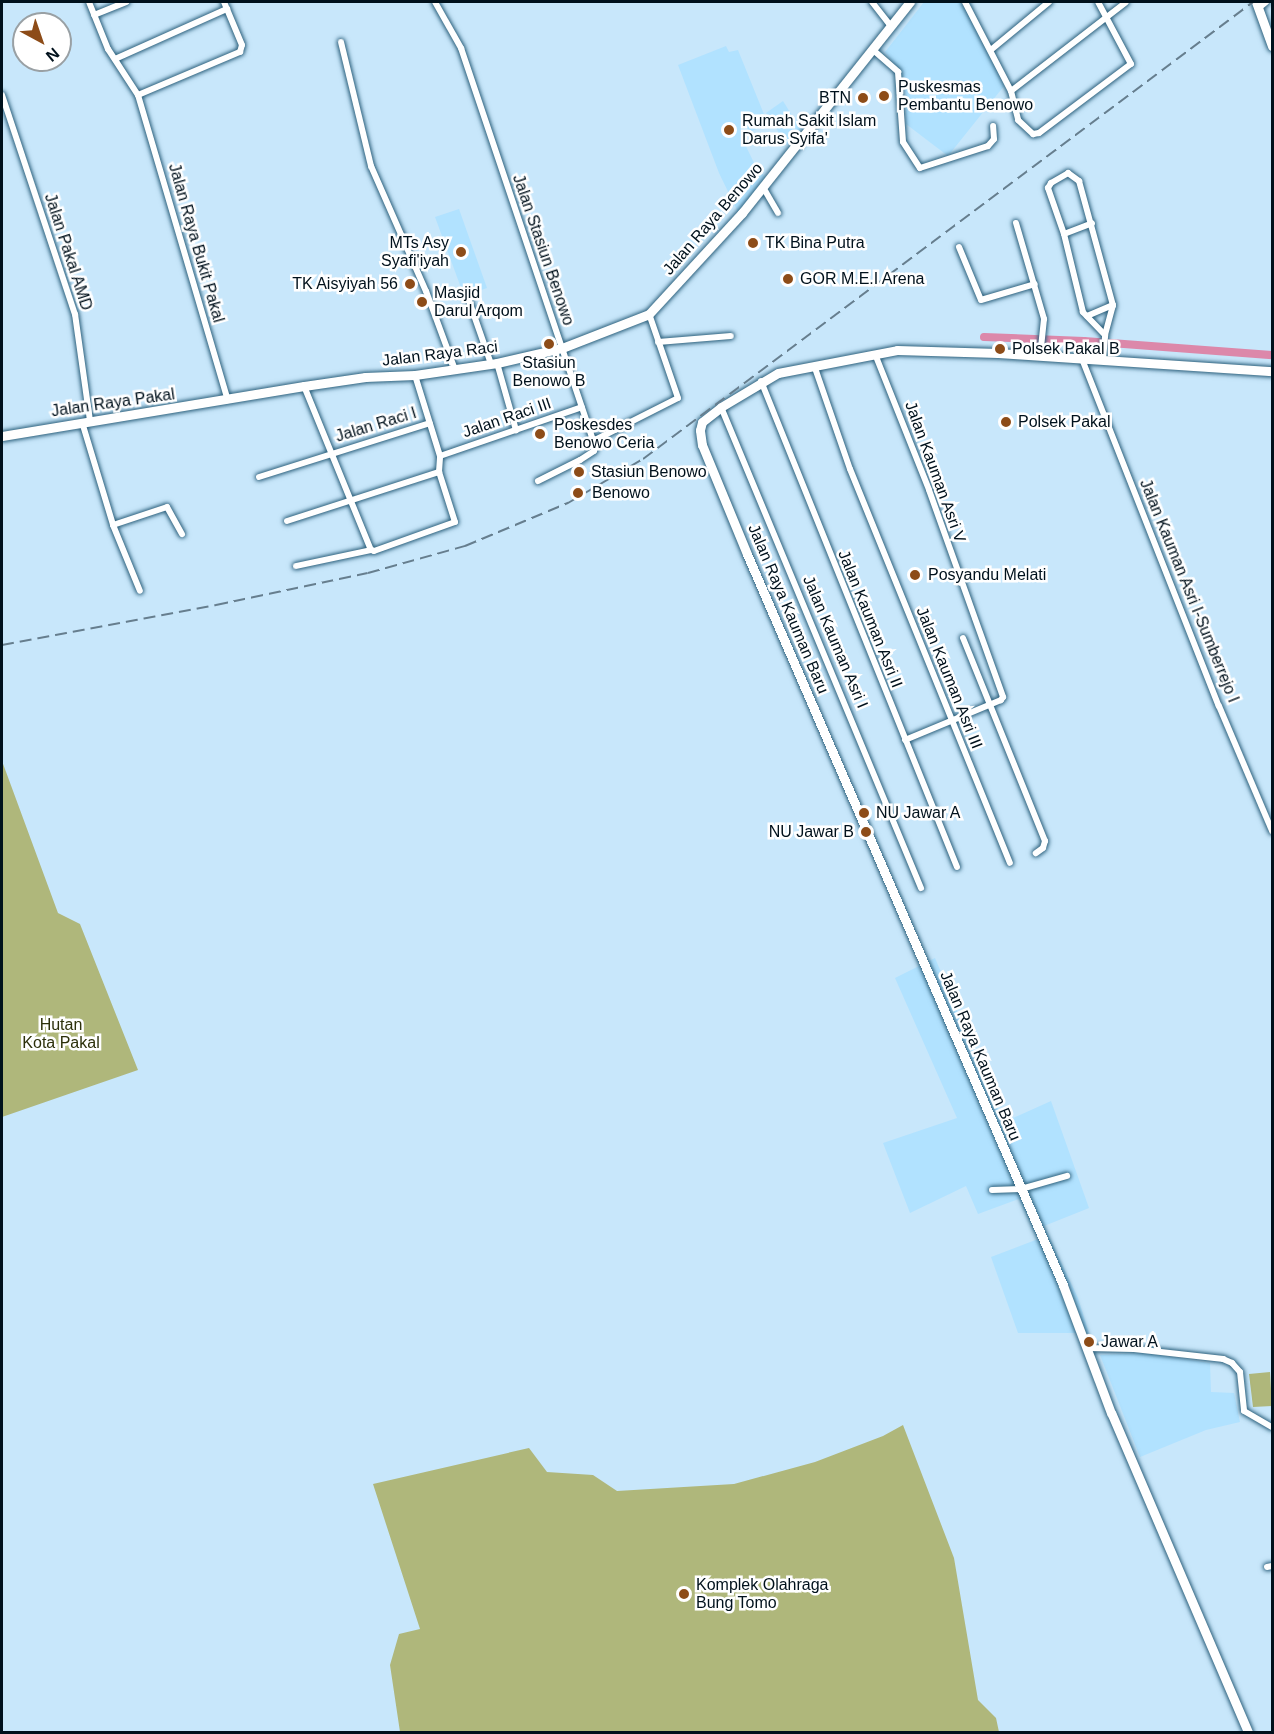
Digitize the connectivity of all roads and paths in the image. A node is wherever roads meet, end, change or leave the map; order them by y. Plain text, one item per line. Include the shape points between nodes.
1 (90, 2) edge
2 (127, 2) edge
3 (224, 2) edge
4 (435, 2) edge
5 (872, 2) edge
6 (910, 2) edge
7 (1049, 2) edge
8 (1098, 2) edge
9 (1126, 2) edge
10 (968, 3) edge
11 (1261, 3) edge
12 (227, 9) junction
13 (94, 15) junction
14 (1105, 17) junction
15 (891, 26) junction
16 (341, 42) dead end
17 (1272, 46) edge
18 (872, 49) junction
19 (992, 49) junction
20 (115, 59) junction
21 (1011, 91) junction
22 (2, 95) edge
23 (138, 95) junction
24 (993, 126) dead end
25 (763, 187) junction
26 (778, 213) dead end
27 (1016, 223) dead end
28 (1092, 223) junction
29 (1064, 234) junction
30 (959, 246) dead end
31 (1035, 284) junction
32 (468, 298) dead end
33 (1113, 305) junction
34 (649, 314) junction
35 (1087, 316) junction
36 (1105, 335) junction
37 (731, 336) dead end
38 (658, 342) junction
39 (562, 348) junction
40 (1041, 352) junction
41 (875, 354) junction
42 (1082, 358) junction
43 (1103, 360) junction
44 (494, 364) junction
45 (815, 368) junction
46 (455, 371) junction
47 (1272, 371) edge
48 (416, 375) junction
49 (761, 381) junction
50 (304, 386) junction
51 (228, 400) junction
52 (582, 407) junction
53 (721, 407) junction
54 (86, 422) junction
55 (430, 423) junction
56 (516, 430) junction
57 (2, 436) edge
58 (593, 441) junction
59 (331, 454) junction
60 (440, 456) junction
61 (439, 472) junction
62 (260, 477) dead end
63 (538, 481) dead end
64 (351, 500) junction
65 (287, 521) dead end
66 (113, 525) junction
67 (182, 534) dead end
68 (371, 550) junction
69 (296, 566) dead end
70 (140, 591) dead end
71 (963, 638) dead end
72 (990, 705) junction
73 (951, 721) junction
74 (905, 740) junction
75 (1272, 831) edge
76 (1036, 853) dead end
77 (1010, 863) dead end
78 (957, 867) dead end
79 (921, 888) dead end
80 (1067, 1176) dead end
81 (1021, 1189) junction
82 (992, 1190) dead end
83 (1087, 1348) junction
84 (1272, 1427) edge
85 (1248, 1732) edge

1 - 13 street, Jalan Raya Bukit Pakal
2 - 13 street
3 - 12 street
4 - 39 street, Jalan Stasiun Benowo via 461,48
5 - 15 street
6 - 15 street, Jalan Raya Benowo
7 - 19 street
8 - 14 street
9 - 14 street
10 - 19 street
11 - 17 street
12 - 20 street
12 - 23 street via 242,45 240,52
13 - 20 street, Jalan Raya Bukit Pakal
14 - 21 street
14 - 21 street via 1130,60 1124,71 1039,133 1028,132 1018,120
15 - 18 street, Jalan Raya Benowo
16 - 46 street via 371,166 426,291
18 - 24 street via 898,72 903,142 920,168 988,146 994,139
18 - 25 street, Jalan Raya Benowo
19 - 21 street
20 - 23 street, Jalan Raya Bukit Pakal
22 - 54 street, Jalan Pakal AMD via 75,314
23 - 51 street, Jalan Raya Bukit Pakal
25 - 26 street
25 - 34 street, Jalan Raya Benowo
27 - 31 street
28 - 29 street
28 - 29 street via 1079,181 1068,173 1048,188
28 - 33 street
29 - 35 street
30 - 31 street via 981,300
31 - 40 street via 1044,319
32 - 44 street
33 - 35 street
33 - 36 street
34 - 38 street
34 - 39 street, Jalan Raya Raci
35 - 36 street
36 - 43 street
37 - 38 street
38 - 58 street via 678,395 676,401
39 - 44 street, Jalan Raya Raci
39 - 52 street, Jalan Stasiun Benowo
40 - 41 street, Jalan Raya Kauman Baru via 897,350
40 - 42 street, Jalan Raya Kauman Baru
41 - 45 street, Jalan Raya Kauman Baru
41 - 72 street, Jalan Kauman Asri V via 929,490 1003,697
42 - 43 street, Jalan Raya Kauman Baru
42 - 75 street, Jalan Kauman Asri I-Sumberrejo I
43 - 47 street, Jalan Raya Kauman Baru
44 - 46 street, Jalan Raya Raci
44 - 56 street
45 - 49 street, Jalan Raya Kauman Baru via 786,371
45 - 73 street, Jalan Kauman Asri III via 850,469
46 - 48 street, Jalan Raya Raci
48 - 50 street, Jalan Raya Raci
48 - 55 street, Jalan Raci I
49 - 53 street, Jalan Raya Kauman Baru
49 - 74 street, Jalan Kauman Asri II
50 - 51 street, Jalan Raya Raci
50 - 59 street, Jalan Raci I
51 - 54 street, Jalan Raya Pakal
52 - 56 street, Jalan Raci III
52 - 58 street, Jalan Stasiun Benowo
53 - 79 street, Jalan Kauman Asri I
53 - 81 street, Jalan Raya Kauman Baru via 702,422 702,445
54 - 57 street, Jalan Raya Pakal
54 - 66 street, Jalan Pakal AMD
55 - 59 street, Jalan Raci I
55 - 60 street, Jalan Raci I
56 - 60 street, Jalan Raci III
58 - 63 street via 594,451
59 - 62 street, Jalan Raci I
59 - 64 street, Jalan Raci I
60 - 61 street, Jalan Raci I
61 - 64 street
61 - 68 street, Jalan Raci I via 454,523
64 - 65 street
64 - 68 street, Jalan Raci I
66 - 67 street via 167,507
66 - 70 street, Jalan Pakal AMD
68 - 69 street
71 - 72 street
72 - 73 street
72 - 76 street via 1045,841 1043,849
73 - 74 street
73 - 77 street, Jalan Kauman Asri III
74 - 78 street, Jalan Kauman Asri II
80 - 81 street
81 - 82 street
81 - 83 street, Jalan Raya Kauman Baru
83 - 84 street via 1134,1348 1223,1359 1240,1372 1244,1411
83 - 85 street, Jalan Raya Kauman Baru

